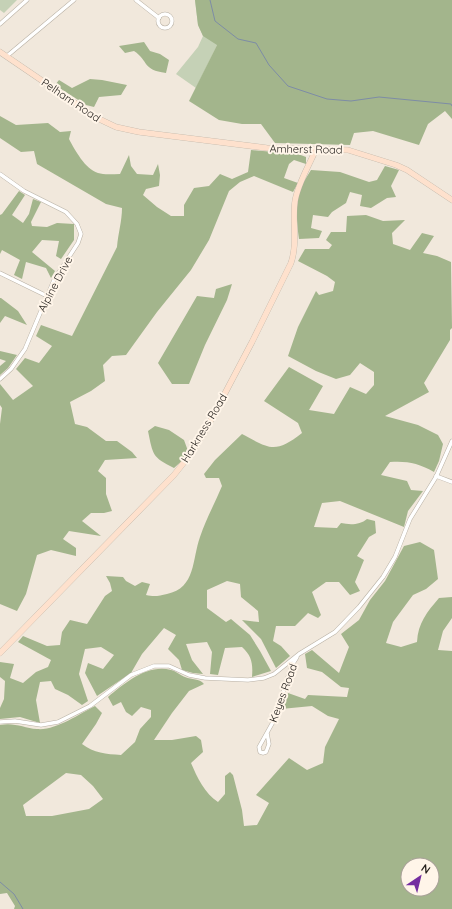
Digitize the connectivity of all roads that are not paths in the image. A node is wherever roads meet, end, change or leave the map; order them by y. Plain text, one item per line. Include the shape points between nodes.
1 (27, 0) edge
2 (74, 0) edge
3 (136, 0) edge
4 (159, 18) dead end
5 (0, 24) edge
6 (0, 52) edge
7 (7, 56) junction
8 (172, 136) joint
9 (316, 149) junction
10 (0, 174) edge
11 (452, 200) edge
12 (0, 273) edge
13 (48, 296) junction
14 (0, 379) edge
15 (452, 441) edge
16 (436, 476) junction
17 (452, 482) edge
18 (0, 653) edge
19 (299, 654) junction
20 (0, 722) edge
21 (267, 733) junction

1 - 5 street
2 - 7 street
3 - 4 street
6 - 7 main road, Pelham Road
7 - 8 main road, Pelham Road via 102,121 129,130
8 - 9 main road, Amherst Road via 267,148
9 - 11 main road, Amherst Road via 348,150 396,165
9 - 18 main road, Harkness Road via 295,199 291,263 196,446 175,474
10 - 13 street, Alpine Drive via 30,194 64,210 80,230 78,243 58,272
12 - 13 street
13 - 14 street, Alpine Drive via 25,349 11,369
15 - 16 street
16 - 17 street
16 - 19 street via 413,513 399,551 383,577 338,630
19 - 20 street via 274,674 252,680 196,677 169,666 154,666 131,675 95,702 58,722 41,725 15,721
19 - 21 street, Keyes Road via 292,665
21 - 21 street, Keyes Road via 268,747 263,753 259,747

